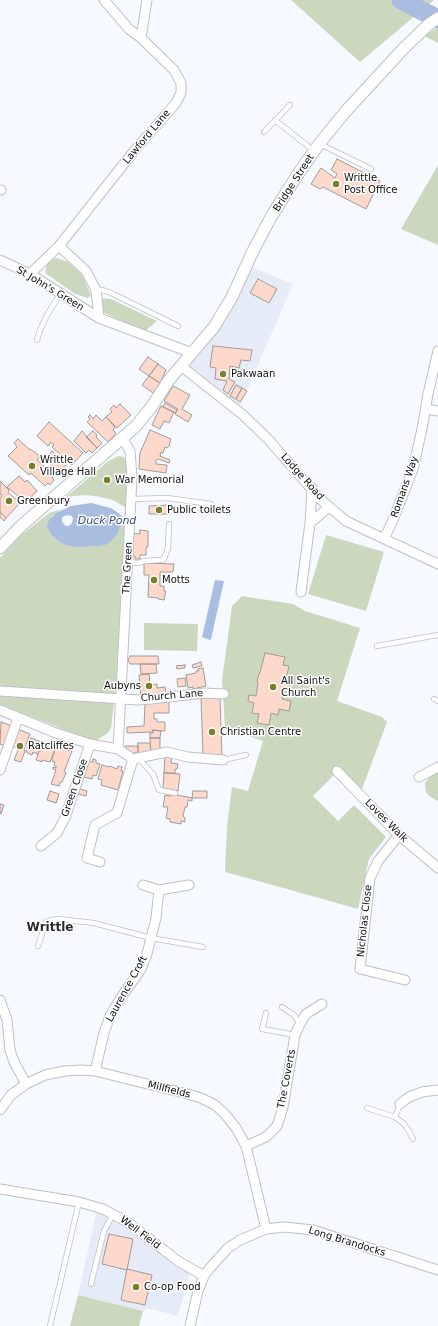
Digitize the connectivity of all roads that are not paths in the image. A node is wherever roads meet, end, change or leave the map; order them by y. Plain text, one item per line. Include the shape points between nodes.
1 (104, 0) edge
2 (147, 0) edge
3 (433, 21) edge
4 (142, 38) junction
5 (290, 105) dead end
6 (275, 120) junction
7 (264, 132) dead end
8 (317, 148) junction
9 (371, 169) dead end
10 (59, 246) junction
11 (0, 260) edge
12 (30, 274) junction
13 (96, 290) junction
14 (60, 294) junction
15 (99, 318) junction
16 (178, 326) dead end
17 (37, 340) dead end
18 (438, 351) edge
19 (186, 360) junction
20 (426, 409) junction
21 (438, 411) edge
22 (123, 439) junction
23 (312, 488) junction
24 (132, 499) junction
25 (211, 504) dead end
26 (329, 507) junction
27 (310, 523) junction
28 (169, 524) dead end
29 (384, 539) junction
30 (0, 548) edge
31 (128, 562) junction
32 (438, 564) edge
33 (301, 592) dead end
34 (438, 635) edge
35 (377, 646) dead end
36 (0, 692) edge
37 (224, 694) dead end
38 (120, 698) junction
39 (0, 710) edge
40 (18, 718) junction
41 (90, 744) junction
42 (118, 750) junction
43 (246, 755) dead end
44 (135, 758) junction
45 (223, 760) joint
46 (438, 767) edge
47 (0, 770) edge
48 (337, 771) dead end
49 (419, 777) dead end
50 (175, 793) dead end
51 (399, 835) junction
52 (41, 846) dead end
53 (100, 862) dead end
54 (438, 868) edge
55 (143, 885) dead end
56 (189, 885) dead end
57 (159, 890) junction
58 (151, 938) junction
59 (38, 946) dead end
60 (203, 947) dead end
61 (405, 980) dead end
62 (0, 1000) edge
63 (322, 1004) dead end
64 (282, 1007) dead end
65 (266, 1012) dead end
66 (300, 1024) junction
67 (295, 1035) junction
68 (95, 1071) junction
69 (26, 1084) junction
70 (438, 1090) edge
71 (400, 1104) joint
72 (367, 1108) dead end
73 (0, 1110) edge
74 (395, 1117) junction
75 (413, 1139) dead end
76 (246, 1146) junction
77 (0, 1189) edge
78 (78, 1202) junction
79 (113, 1214) junction
80 (266, 1229) junction
81 (438, 1270) edge
82 (204, 1276) junction
83 (91, 1284) dead end
84 (50, 1326) edge
85 (190, 1326) edge

1 - 4 street, Lawford Lane via 129,29
2 - 4 street
3 - 8 street, Bridge Street via 404,48 346,111
4 - 10 street, Lawford Lane via 174,70 181,83 182,93
5 - 6 lane
6 - 7 lane
6 - 8 lane
8 - 9 lane
8 - 19 street, Bridge Street via 271,217 221,316
10 - 12 street, Lawford Lane
10 - 13 street, St John's Green via 86,271
11 - 12 street, St John's Green
12 - 14 street, St John's Green
13 - 15 street, St John's Green
13 - 16 lane via 109,292
14 - 15 street, St John's Green
14 - 17 lane via 47,315
15 - 19 street, St John's Green
18 - 20 street, Romans Way
19 - 22 street via 152,406
19 - 23 street, Lodge Road via 268,439
20 - 21 street
20 - 29 street, Romans Way via 413,470
22 - 24 street, The Green via 131,461
22 - 30 street via 21,526
23 - 26 street, Lodge Road
23 - 27 street
24 - 25 lane via 167,498
24 - 31 street, The Green
26 - 27 street
26 - 29 street, Lodge Road via 346,521
27 - 33 street
28 - 31 lane via 168,548 164,559
29 - 32 street, Lodge Road
31 - 38 street, The Green
34 - 35 lane
36 - 38 street
37 - 38 street, Church Lane via 205,693 151,700
38 - 42 street, The Green
39 - 40 street
40 - 41 street
40 - 47 street
41 - 42 street
41 - 52 street, Green Close via 65,818 56,832
42 - 44 street
43 - 45 lane
44 - 45 street via 171,752 188,757
44 - 50 lane via 153,774 159,790
44 - 53 street via 117,813 95,825 87,858
46 - 49 street
48 - 51 street, Loves Walk
51 - 54 street, Loves Walk
51 - 61 street, Nicholas Close via 378,861 370,878 360,969
55 - 57 street
56 - 57 street
57 - 58 street, Laurence Croft
58 - 59 lane via 94,923 58,919 46,922
58 - 60 lane
58 - 68 street, Laurence Croft via 140,969 110,1016
62 - 69 street via 7,1020 10,1050
63 - 66 street, The Coverts via 306,1014
64 - 66 lane via 294,1015
65 - 67 lane via 262,1029
66 - 67 street, The Coverts
67 - 76 street, The Coverts via 283,1107 277,1126 266,1137
68 - 69 street, Millfields via 65,1071 45,1075
68 - 76 street, Millfields via 184,1093 215,1105 236,1128
69 - 73 street, Millfields via 11,1095
70 - 71 street via 422,1092
71 - 74 lane
72 - 74 lane
74 - 75 lane via 410,1131
76 - 80 street, Millfields
77 - 78 street, Well Field
78 - 79 street, Well Field
78 - 84 lane
79 - 82 street, Well Field via 129,1223 178,1261
79 - 83 lane via 104,1231
80 - 81 street, Long Brandocks via 284,1227 313,1230
80 - 82 street, Long Brandocks via 228,1248
82 - 85 street, Long Brandocks

